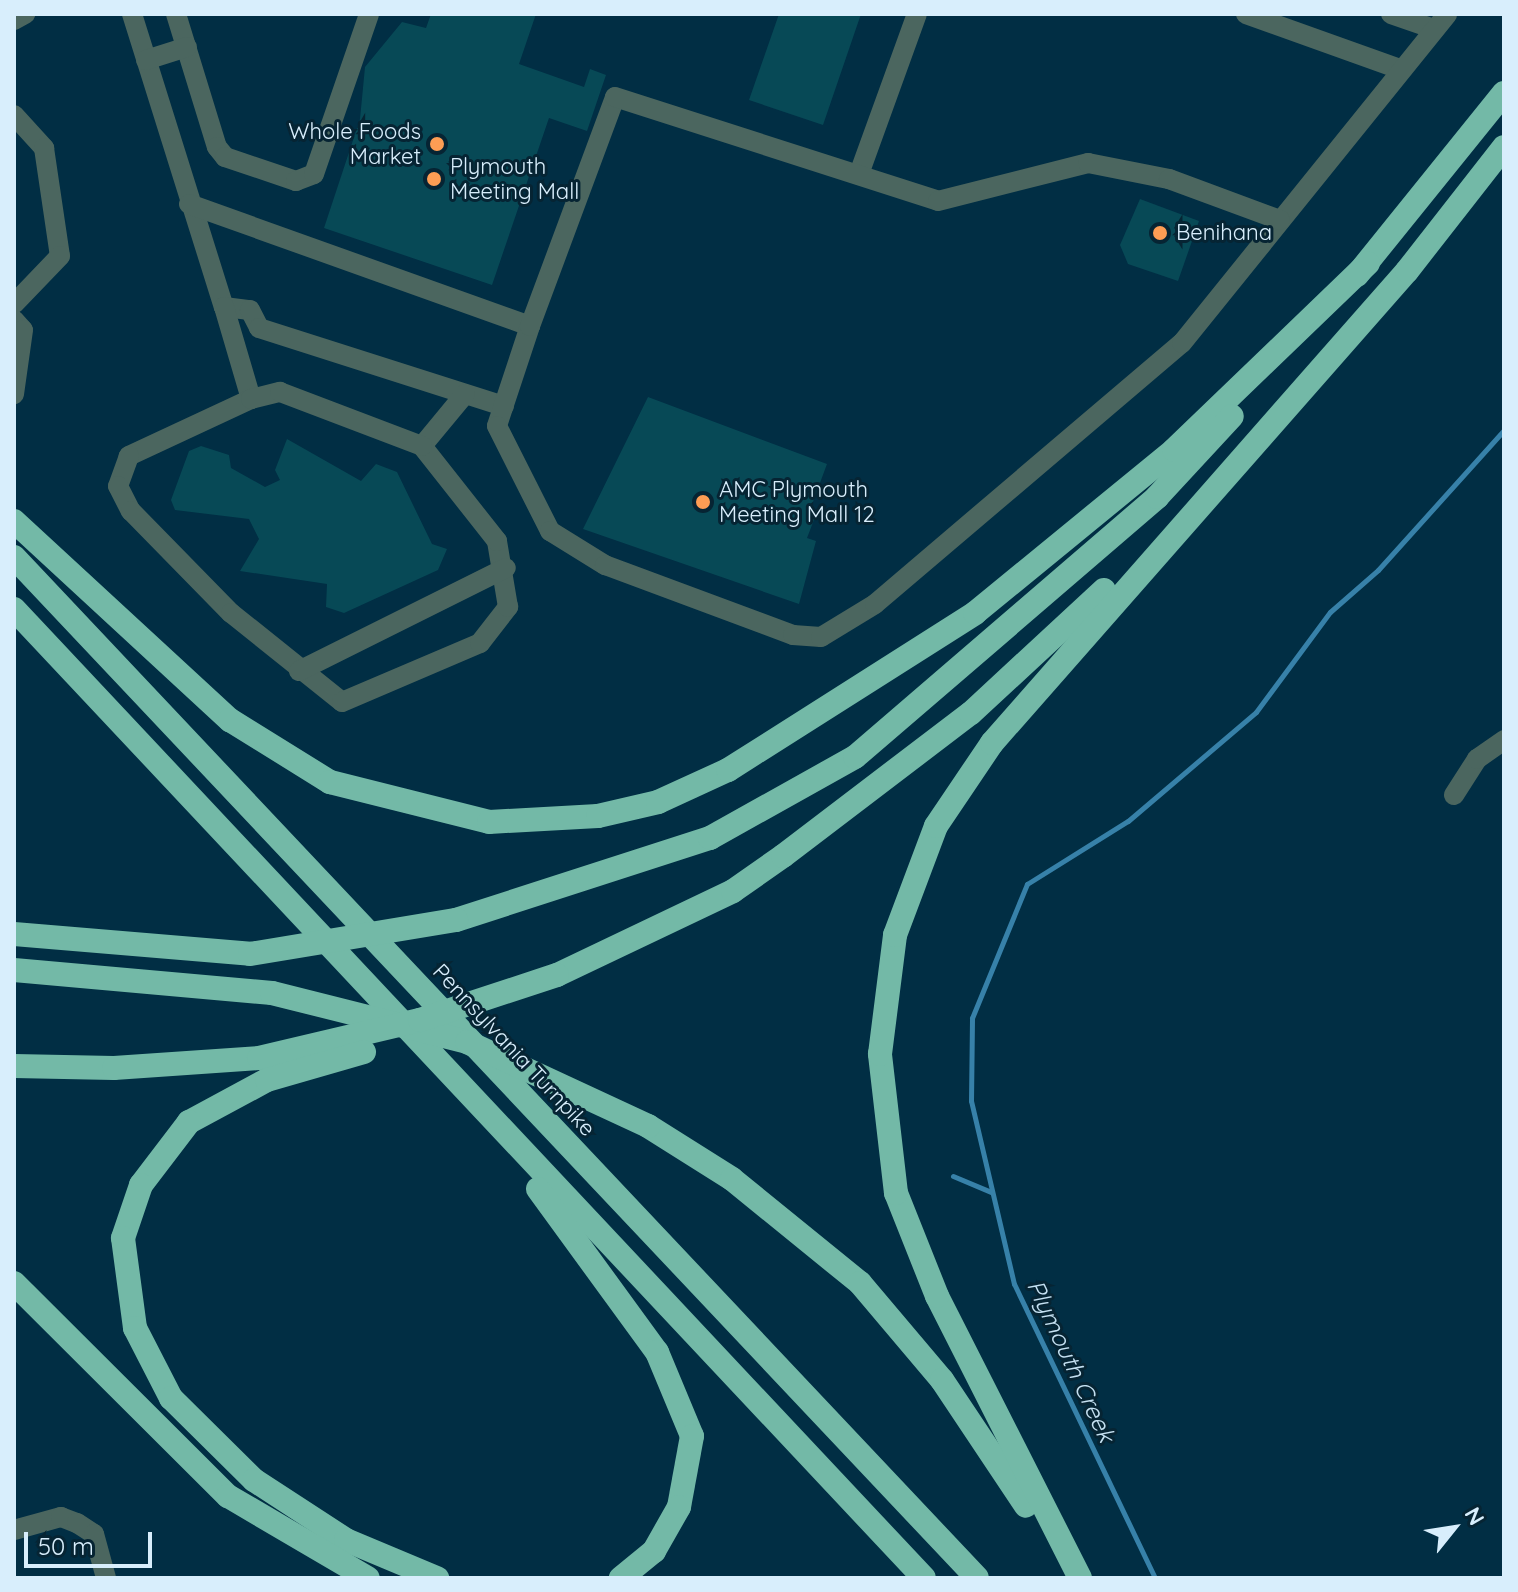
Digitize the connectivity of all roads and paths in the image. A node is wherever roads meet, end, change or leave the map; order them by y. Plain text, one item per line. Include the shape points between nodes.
1 (25, 14) edge
2 (132, 14) edge
3 (176, 14) edge
4 (369, 14) edge
5 (917, 14) edge
6 (1246, 14) edge
7 (1391, 14) edge
8 (14, 20) edge
9 (1440, 22) edge
10 (187, 47) junction
11 (146, 60) junction
12 (1400, 69) junction
13 (1504, 93) edge
14 (14, 115) edge
15 (1504, 147) edge
16 (859, 174) junction
17 (189, 204) junction
18 (1280, 220) junction
19 (1368, 263) junction
20 (14, 304) edge
21 (224, 307) junction
22 (14, 320) edge
23 (530, 326) junction
24 (14, 394) edge
25 (465, 394) junction
26 (251, 399) junction
27 (504, 406) junction
28 (422, 446) junction
29 (1183, 518) junction
30 (14, 521) edge
31 (14, 557) edge
32 (506, 568) junction
33 (14, 609) edge
34 (14, 634) edge
35 (299, 671) junction
36 (103, 704) junction
37 (1504, 740) edge
38 (1454, 795) dead end
39 (14, 934) edge
40 (250, 954) junction
41 (14, 970) edge
42 (68, 973) junction
43 (14, 1066) edge
44 (263, 1069) junction
45 (480, 1109) junction
46 (14, 1283) edge
47 (14, 1530) edge
48 (106, 1578) edge
49 (368, 1578) edge
50 (437, 1578) edge
51 (621, 1578) edge
52 (924, 1578) edge
53 (977, 1578) edge
54 (1073, 1578) edge
55 (1080, 1578) edge

1 - 8 street
2 - 11 street
3 - 10 street
4 - 10 street via 314,174 296,181 225,157
5 - 16 street
6 - 12 street
7 - 9 street
9 - 12 street
10 - 11 street
11 - 17 street
12 - 18 street
13 - 19 highway
14 - 20 street via 44,148 60,256
15 - 29 highway via 1302,392
16 - 18 street via 955,202 1088,163 1122,166
16 - 23 street via 615,97
17 - 21 street
17 - 23 street
18 - 27 street via 1182,343 875,604 821,637 793,635 605,565 550,531 503,449 497,426
19 - 30 highway via 1174,450 998,596 728,770 658,802 598,816 489,822 377,799 330,782 230,720
19 - 40 highway, bridge via 1157,497 900,725 710,838 456,920
21 - 25 street via 250,310 259,328
21 - 26 street
22 - 24 street via 23,330
23 - 27 street
25 - 27 street
25 - 28 street
26 - 28 street via 280,392
26 - 35 street via 129,456 118,486 131,511 231,613
28 - 32 street via 497,541
29 - 44 highway, bridge via 971,713 733,891 429,1032
29 - 55 highway via 992,743 952,801 916,871 884,986 882,1108 906,1224
31 - 53 highway, Pennsylvania Turnpike
32 - 35 street
32 - 35 street via 508,607 480,643 355,701 330,697
33 - 36 highway
34 - 36 highway
36 - 45 highway
37 - 38 street via 1477,759
39 - 40 highway
40 - 42 highway
41 - 42 highway
42 - 54 highway, bridge via 272,993 467,1042 648,1126 732,1179 892,1316
43 - 44 highway
44 - 50 highway via 189,1122 141,1185 123,1238 135,1328 171,1398 254,1480 346,1540
45 - 51 highway via 657,1352 687,1412 692,1460 684,1496 654,1551
45 - 52 highway
46 - 49 highway via 228,1496 277,1531
47 - 48 street via 61,1517 77,1523 94,1534

